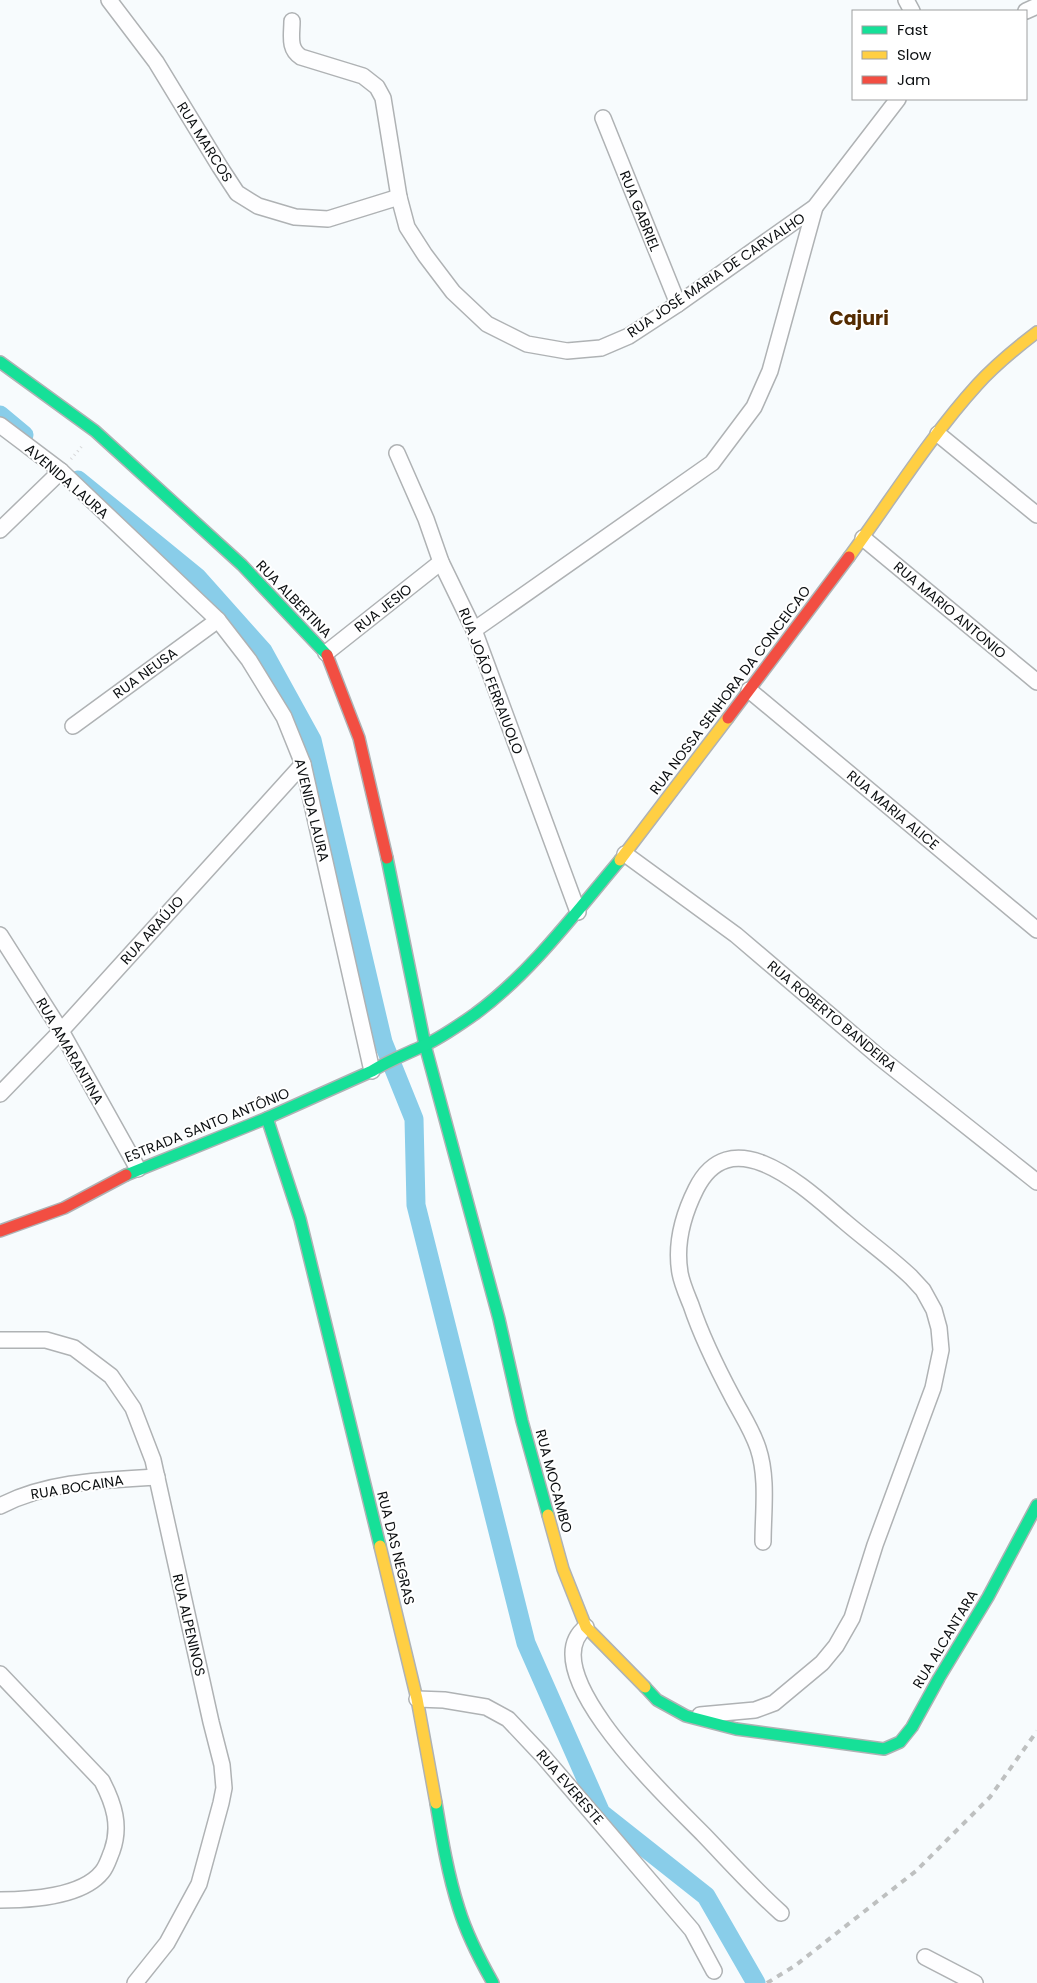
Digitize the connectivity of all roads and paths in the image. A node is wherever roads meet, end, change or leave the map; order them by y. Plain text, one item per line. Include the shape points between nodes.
1 (109, 0) edge
2 (292, 22) dead end
3 (897, 100) edge
4 (603, 118) dead end
5 (399, 197) junction
6 (815, 207) junction
7 (678, 304) junction
8 (1037, 332) edge
9 (0, 362) edge
10 (0, 425) edge
11 (938, 434) junction
12 (86, 441) dead end
13 (397, 453) dead end
14 (61, 471) junction
15 (1037, 515) edge
16 (0, 530) edge
17 (863, 538) junction
18 (441, 562) junction
19 (218, 620) junction
20 (474, 630) junction
21 (326, 654) junction
22 (1037, 682) edge
23 (750, 690) junction
24 (73, 726) dead end
25 (303, 764) junction
26 (625, 854) junction
27 (578, 912) junction
28 (1037, 930) edge
29 (0, 935) edge
30 (61, 1031) junction
31 (426, 1045) junction
32 (372, 1071) junction
33 (0, 1094) edge
34 (267, 1118) junction
35 (138, 1169) junction
36 (1037, 1182) edge
37 (0, 1231) edge
38 (0, 1340) edge
39 (157, 1477) junction
40 (1037, 1505) edge
41 (0, 1506) edge
42 (763, 1542) dead end
43 (586, 1627) junction
44 (0, 1674) edge
45 (417, 1699) junction
46 (686, 1716) junction
47 (852, 1746) joint
48 (0, 1900) edge
49 (781, 1913) dead end
50 (925, 1957) dead end
51 (714, 1971) dead end
52 (135, 1983) edge
53 (493, 1983) edge
54 (976, 1983) edge

1 - 5 street, RUA MARCOS via 156,62 237,193 258,206 295,217 328,219
2 - 5 street, RUA JOSÉ MARIA DE CARVALHO via 294,53 362,76 377,87 383,98
3 - 6 street, RUA JOSÉ MARIA DE CARVALHO
4 - 7 street, RUA GABRIEL
5 - 7 street, RUA JOSÉ MARIA DE CARVALHO via 407,227 453,292 487,324 527,344 567,351 601,348 629,336
6 - 7 street, RUA JOSÉ MARIA DE CARVALHO
6 - 20 street, RUA JOSÉ MARIA DE CARVALHO via 770,371 754,407 712,463
8 - 11 street, RUA NOSSA SENHORA DA CONCEICAO via 977,385
9 - 21 street, RUA ALBERTINA via 94,431 242,565
10 - 14 street, AVENIDA LAURA
11 - 15 street
11 - 17 street, RUA NOSSA SENHORA DA CONCEICAO
12 - 14 path
13 - 18 street, RUA JOÃO FERRAIUOLO
14 - 16 street
14 - 19 street, AVENIDA LAURA
17 - 22 street, RUA MARIO ANTONIO
17 - 23 street, RUA NOSSA SENHORA DA CONCEICAO
18 - 20 street, RUA JOÃO FERRAIUOLO
18 - 21 street, RUA JESIO
19 - 24 street, RUA NEUSA
19 - 25 street, AVENIDA LAURA via 249,660 284,717
20 - 27 street, RUA JOÃO FERRAIUOLO
21 - 31 street, RUA ALBERTINA via 359,738 383,836
23 - 26 street, RUA NOSSA SENHORA DA CONCEICAO
23 - 28 street, RUA MARIA ALICE
25 - 30 street, RUA ARAÚJO
25 - 32 street, AVENIDA LAURA
26 - 27 street, RUA NOSSA SENHORA DA CONCEICAO
26 - 36 street, RUA ROBERTO BANDEIRA via 736,935 878,1056
27 - 31 street, RUA NOSSA SENHORA DA CONCEICAO via 532,964 476,1013
29 - 30 street, RUA AMARANTINA
30 - 33 street, RUA ARAÚJO
30 - 35 street, RUA AMARANTINA
31 - 32 street, ESTRADA SANTO ANTÔNIO
31 - 43 street, RUA MOCAMBO via 548,1516 563,1569
32 - 34 street, ESTRADA SANTO ANTÔNIO
34 - 35 street, ESTRADA SANTO ANTÔNIO
34 - 45 street, RUA DAS NEGRAS via 300,1219
35 - 37 street, ESTRADA SANTO ANTÔNIO via 64,1208
38 - 39 street, RUA ALPENINOS via 60,1343 74,1348 111,1376 135,1412
39 - 41 street, RUA BOCAINA via 55,1487 34,1491
39 - 52 street, RUA ALPENINOS via 222,1765 224,1788 199,1884 167,1943
40 - 47 street, RUA ALCANTARA via 988,1597 906,1736 895,1746 884,1750
42 - 46 street via 764,1486 759,1450 702,1336 680,1274 680,1231 698,1184 718,1163 742,1158 756,1159 819,1198 911,1277 934,1310 941,1350 933,1388 852,1618 836,1646 822,1663 774,1703 745,1711
43 - 46 street, RUA MOCAMBO via 657,1700
43 - 49 street via 574,1642 574,1660 584,1692 603,1724 641,1769
44 - 48 street via 102,1781 117,1820 116,1840 101,1874 72,1891 48,1897
45 - 51 street, RUA EVERESTE via 486,1707 508,1719 692,1930
45 - 53 street, RUA DAS NEGRAS via 456,1903
46 - 47 street, RUA MOCAMBO via 736,1729
50 - 54 street

